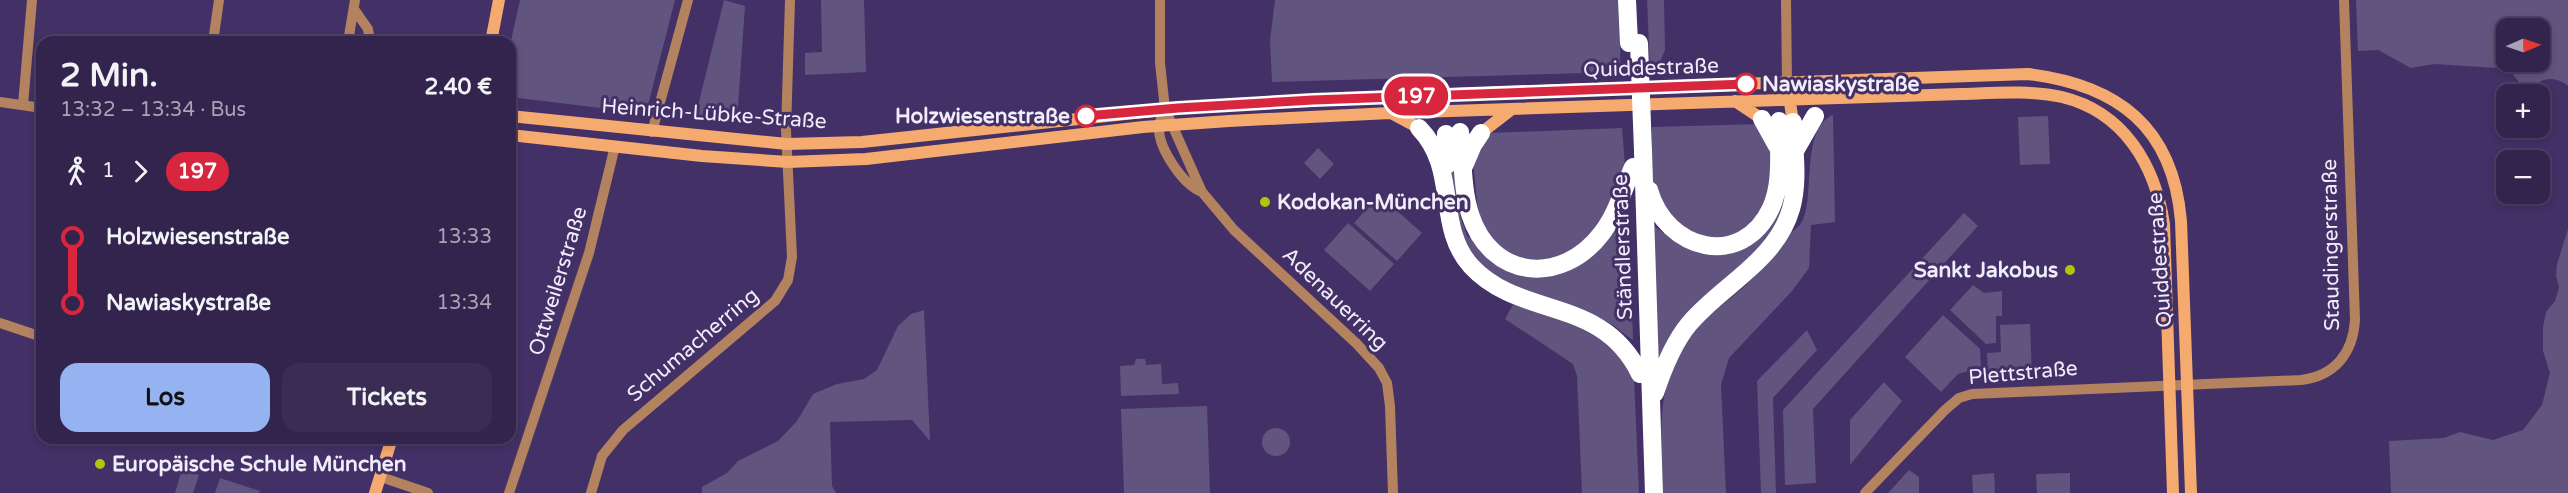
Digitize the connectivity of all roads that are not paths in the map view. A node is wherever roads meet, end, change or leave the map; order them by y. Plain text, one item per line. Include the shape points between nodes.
1 (32, 0) edge
2 (219, 0) edge
3 (500, 0) edge
4 (688, 0) edge
5 (790, 0) edge
6 (1160, 0) edge
7 (1627, 0) edge
8 (1637, 0) edge
9 (1786, 0) edge
10 (2344, 0) edge
11 (354, 5) edge
12 (214, 36) edge
13 (349, 36) edge
14 (369, 36) edge
15 (492, 36) edge
16 (1634, 43) junction
17 (1787, 83) junction
18 (1452, 94) junction
19 (1831, 99) junction
20 (1785, 100) junction
21 (1735, 101) junction
22 (0, 102) edge
23 (23, 105) junction
24 (36, 107) edge
25 (1165, 109) junction
26 (1512, 109) junction
27 (1452, 111) junction
28 (1390, 113) junction
29 (1815, 116) joint
30 (516, 117) edge
31 (1778, 121) junction
32 (1174, 125) junction
33 (1159, 126) junction
34 (1419, 128) joint
35 (652, 132) junction
36 (1453, 133) junction
37 (1481, 133) joint
38 (516, 136) edge
39 (787, 144) junction
40 (615, 146) junction
41 (1786, 152) junction
42 (1638, 159) junction
43 (788, 162) junction
44 (1464, 168) junction
45 (1202, 192) junction
46 (1447, 192) junction
47 (0, 323) edge
48 (36, 335) edge
49 (1640, 374) junction
50 (2187, 384) junction
51 (2170, 385) junction
52 (1652, 403) junction
53 (390, 444) edge
54 (381, 477) junction
55 (375, 493) edge
56 (428, 493) edge
57 (508, 493) edge
58 (591, 493) edge
59 (1393, 493) edge
60 (1644, 493) edge
61 (1654, 493) edge
62 (1865, 493) edge
63 (2173, 493) edge
64 (2191, 493) edge

1 - 23 street
2 - 12 street
3 - 15 main road
4 - 35 street
5 - 39 street, Schumacherring
6 - 25 street
7 - 16 highway, Ständlerstraße
8 - 16 highway, Ständlerstraße
9 - 17 street
10 - 50 street, Staudingerstraße via 2355,320 2352,341 2337,366 2310,379
11 - 13 street
11 - 14 street
16 - 42 highway, Ständlerstraße
17 - 18 main road, Quiddestraße
17 - 20 main road
17 - 50 main road, Quiddestraße via 2028,74 2061,78 2098,90 2126,108 2160,148 2180,202
18 - 25 main road, Quiddestraße
18 - 27 main road
19 - 20 main road, Quiddestraße
19 - 29 main road
19 - 51 main road, Quiddestraße via 2028,93 2062,97 2090,107 2115,124 2144,157 2162,207
20 - 21 main road, Quiddestraße
20 - 31 main road
21 - 26 main road, Quiddestraße
21 - 31 main road
22 - 23 street
23 - 24 street
25 - 32 street, Adenauerring
25 - 33 street
25 - 39 main road, Heinrich-Lübke-Straße via 862,142
26 - 27 main road, Quiddestraße
26 - 37 main road
27 - 28 main road, Quiddestraße
27 - 36 main road
28 - 32 main road, Quiddestraße
28 - 34 main road
29 - 41 highway
30 - 35 main road, Heinrich-Lübke-Straße
31 - 41 highway
31 - 41 highway via 1769,128
32 - 33 main road, Quiddestraße
32 - 45 street, Adenauerring
33 - 43 main road, Heinrich-Lübke-Straße via 866,159
33 - 45 street, Adenauerring via 1180,174 1190,187
34 - 46 highway via 1432,141
35 - 39 main road, Heinrich-Lübke-Straße
36 - 44 highway
36 - 46 highway
37 - 44 highway
38 - 40 main road, Heinrich-Lübke-Straße
39 - 43 street, Schumacherring
40 - 43 main road, Heinrich-Lübke-Straße
40 - 57 street, Ottweilerstraße via 589,253
41 - 42 highway via 1768,214 1745,237 1717,246 1691,242 1669,227 1659,214
41 - 52 highway via 1793,198 1781,232 1763,255 1689,324 1668,360
42 - 44 highway via 1616,209 1591,245 1559,266 1533,269 1505,261 1488,248 1470,214
42 - 49 highway, Ständlerstraße
42 - 52 highway, Ständlerstraße
43 - 58 street, Schumacherring via 792,257 783,291 623,430 602,456
45 - 59 street, Adenauerring via 1234,230 1379,368 1387,383 1390,406
46 - 49 highway via 1450,223 1471,266 1510,291 1604,330 1627,350
47 - 48 street
49 - 60 highway, Ständlerstraße
50 - 51 street, Plettstraße
50 - 64 main road, Quiddestraße
51 - 62 street, Plettstraße via 1986,392 1959,398
51 - 63 main road, Quiddestraße
52 - 61 highway, Ständlerstraße
53 - 54 main road
54 - 55 main road
54 - 56 street

